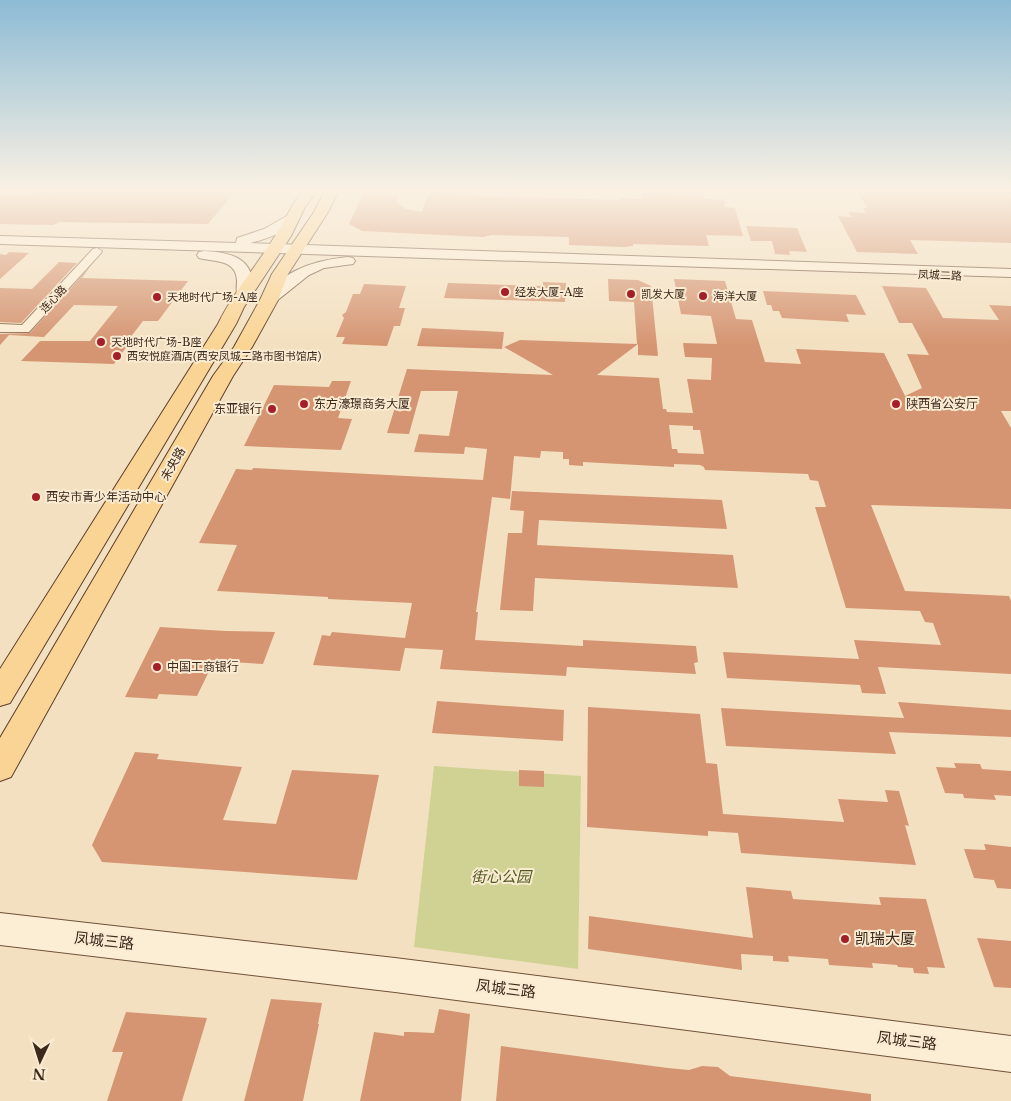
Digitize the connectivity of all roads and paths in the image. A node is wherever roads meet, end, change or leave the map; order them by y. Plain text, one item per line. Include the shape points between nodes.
1 (51, 241) edge
2 (235, 241) edge
3 (285, 241) edge
4 (293, 241) edge
5 (332, 241) edge
6 (185, 245) junction
7 (0, 246) edge
8 (97, 251) junction
9 (283, 252) junction
10 (198, 254) junction
11 (385, 255) junction
12 (1011, 273) edge
13 (1011, 277) edge
14 (244, 294) junction
15 (269, 300) junction
16 (0, 328) edge
17 (0, 694) edge
18 (0, 767) edge
19 (0, 929) edge
20 (1011, 1054) edge

1 - 6 main road, 凤城二路
2 - 6 main road
3 - 9 main road, 未央路
4 - 9 main road, 未央路
5 - 11 main road
6 - 9 main road, 凤城二路
7 - 8 main road, 凤城二路
8 - 10 main road, 凤城二路
8 - 16 street, 连心路 via 25,329
9 - 10 main road, 凤城二路
9 - 11 main road, 凤城二路
9 - 14 main road, 未央路
9 - 15 main road, 未央路 via 280,274
10 - 14 main road via 226,258 242,268
11 - 12 main road, 凤城二路
11 - 13 main road, 凤城二路
11 - 15 main road via 305,269
14 - 17 main road, 未央路
15 - 18 main road, 未央路
19 - 20 main road, 凤城三路 via 395,974

